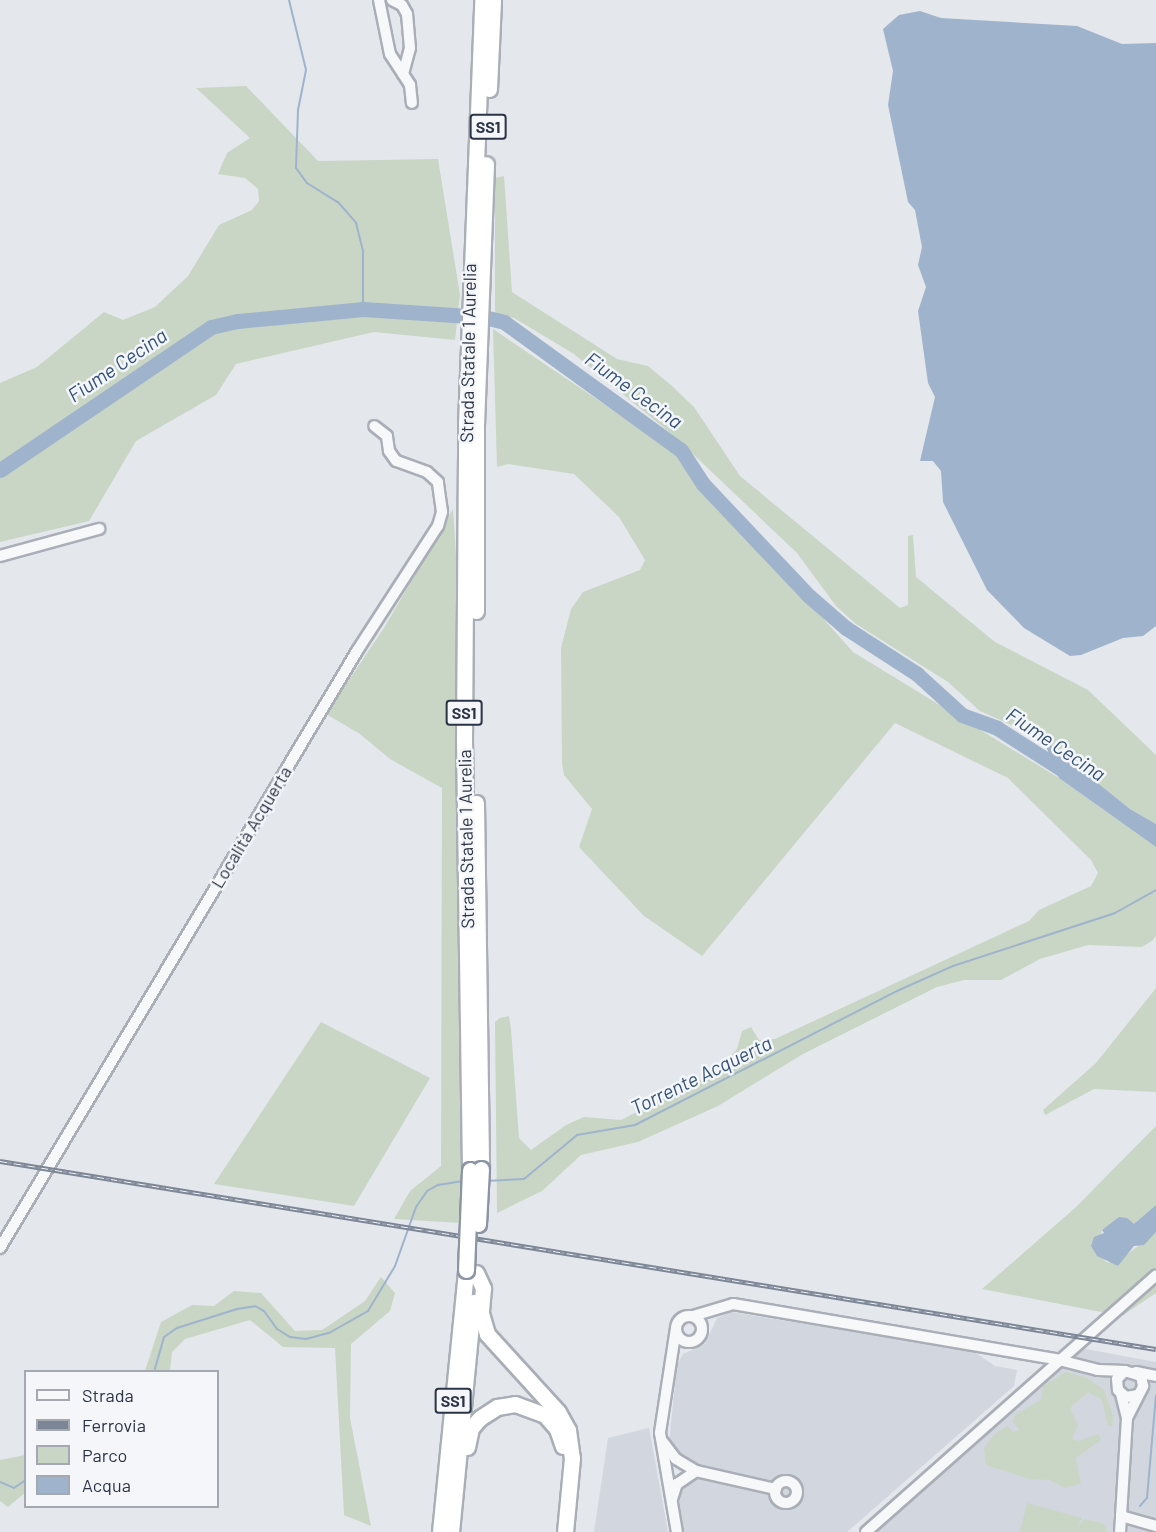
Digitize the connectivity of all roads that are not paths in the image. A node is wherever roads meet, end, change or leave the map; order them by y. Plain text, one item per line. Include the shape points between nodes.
1 (379, 0) edge
2 (392, 0) edge
3 (482, 0) edge
4 (493, 0) edge
5 (403, 74) junction
6 (412, 103) dead end
7 (476, 253) junction
8 (374, 426) dead end
9 (99, 529) dead end
10 (0, 556) edge
11 (0, 1248) edge
12 (473, 1271) junction
13 (1156, 1275) edge
14 (721, 1307) junction
15 (693, 1316) junction
16 (676, 1328) junction
17 (702, 1333) junction
18 (692, 1342) junction
19 (1059, 1360) junction
20 (1098, 1370) junction
21 (1131, 1372) junction
22 (668, 1373) junction
23 (1156, 1376) edge
24 (1156, 1381) edge
25 (1119, 1389) junction
26 (1140, 1391) junction
27 (1127, 1418) junction
28 (661, 1439) junction
29 (458, 1467) junction
30 (696, 1471) junction
31 (776, 1489) dead end
32 (671, 1505) junction
33 (1120, 1516) junction
34 (1156, 1526) edge
35 (440, 1532) edge
36 (451, 1532) edge
37 (556, 1532) edge
38 (565, 1532) edge
39 (677, 1532) edge
40 (866, 1532) edge
41 (1120, 1532) edge

1 - 5 street via 390,54
2 - 5 street via 402,5 407,14 410,48
3 - 7 highway, Strada Statale 1 Aurelia / SS1
4 - 7 highway, Strada Statale 1 Aurelia / SS1
5 - 6 street via 412,91
7 - 12 highway, Strada Statale 1 Aurelia / SS1, bridge via 471,425 476,1002
8 - 11 street, Località Acquerta via 387,436 389,451 396,460 427,472 438,482 442,512 438,526 357,651
9 - 10 street
12 - 29 highway, Strada Statale 1 Aurelia / SS1
12 - 35 highway, Strada Statale 1 Aurelia / SS1
12 - 38 highway via 483,1288 481,1313 487,1334 558,1412 568,1430 572,1458
13 - 19 street
14 - 15 street
14 - 17 street
14 - 19 street via 733,1304
15 - 16 street via 680,1318
15 - 17 street via 701,1322
16 - 18 street via 679,1338
16 - 22 street
17 - 18 street
18 - 22 street
19 - 20 street
19 - 40 street
20 - 21 street
20 - 25 street
21 - 23 street
21 - 25 street
21 - 26 street
22 - 28 street
24 - 26 street
25 - 26 street
25 - 27 street
26 - 27 street
27 - 33 street
28 - 30 street via 676,1459
28 - 32 street
29 - 36 highway, Strada Statale 1 Aurelia / SS1
29 - 37 highway, SS1 via 466,1456 471,1428 485,1413 515,1404 541,1412 557,1429 564,1451
30 - 31 street
30 - 32 street via 677,1484
32 - 39 street
33 - 34 street
33 - 41 street

